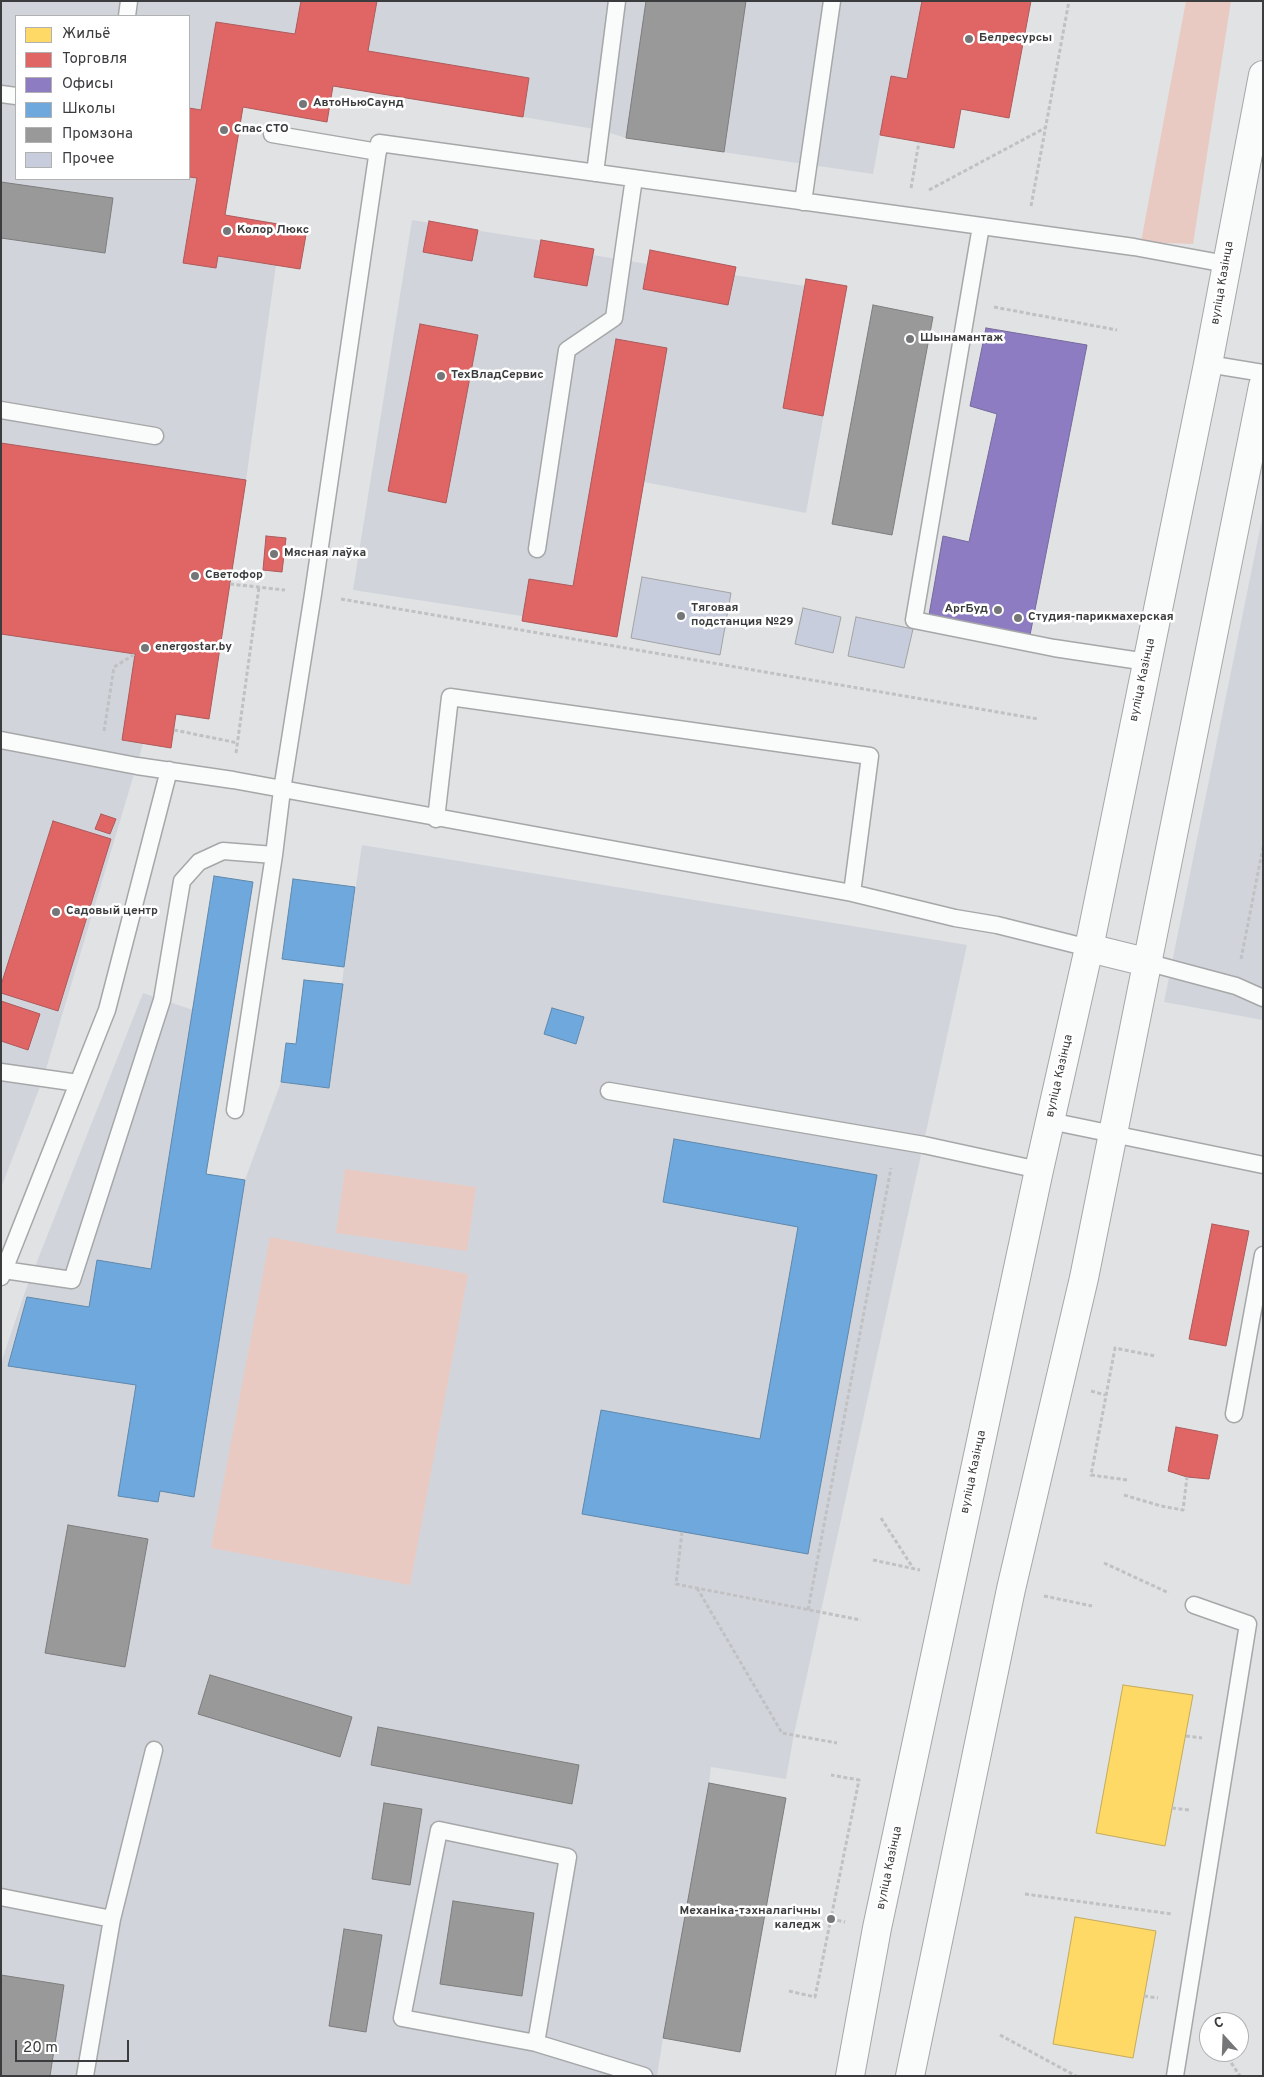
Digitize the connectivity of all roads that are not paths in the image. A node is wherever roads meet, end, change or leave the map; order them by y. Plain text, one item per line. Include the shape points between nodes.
1 (129, 1) edge
2 (617, 1) edge
3 (832, 1) edge
4 (127, 15) edge
5 (1263, 75) edge
6 (1, 94) edge
7 (15, 96) edge
8 (272, 134) dead end
9 (378, 152) junction
10 (595, 173) junction
11 (634, 178) junction
12 (803, 202) junction
13 (981, 226) junction
14 (1226, 264) junction
15 (1208, 364) junction
16 (1263, 374) edge
17 (1263, 386) edge
18 (1, 410) edge
19 (155, 436) dead end
20 (536, 549) dead end
21 (1147, 662) junction
22 (1, 740) edge
23 (169, 770) junction
24 (282, 790) junction
25 (436, 818) junction
26 (274, 855) junction
27 (852, 893) junction
28 (1088, 948) junction
29 (1146, 962) junction
30 (1236, 986) junction
31 (1263, 986) edge
32 (1263, 998) edge
33 (1, 1072) edge
34 (78, 1083) junction
35 (609, 1091) dead end
36 (235, 1110) dead end
37 (1050, 1121) junction
38 (1113, 1133) junction
39 (1263, 1165) edge
40 (1039, 1170) junction
41 (1263, 1256) edge
42 (2, 1272) edge
43 (1234, 1414) dead end
44 (1194, 1605) road end
45 (154, 1750) dead end
46 (1, 1897) edge
47 (112, 1919) junction
48 (536, 2043) junction
49 (85, 2076) edge
50 (644, 2076) edge
51 (850, 2076) edge
52 (910, 2076) edge
53 (1175, 2076) edge

1 - 4 lane
2 - 10 lane
3 - 12 lane
5 - 14 main road, вуліца Казінца
6 - 7 lane
8 - 9 lane
9 - 10 lane via 379,143
9 - 24 lane
10 - 11 lane
11 - 12 lane
11 - 20 lane via 614,318 567,350
12 - 13 lane
13 - 14 lane via 1161,251
13 - 21 lane via 914,620 1054,648
14 - 15 main road, вуліца Казінца
15 - 16 lane
15 - 21 main road, вуліца Казінца
17 - 29 main road
18 - 19 lane
21 - 28 main road, вуліца Казінца
22 - 23 lane
23 - 24 lane
23 - 34 lane via 107,1010
24 - 25 lane
24 - 26 lane
25 - 27 lane
25 - 27 lane via 450,697 870,756
26 - 36 lane
26 - 42 lane via 223,851 199,862 182,881 162,1000 72,1280
27 - 28 lane
28 - 29 main road
28 - 37 main road, вуліца Казінца
29 - 30 lane
29 - 38 main road
30 - 31 lane
30 - 32 lane
33 - 34 lane
34 - 42 lane
35 - 40 lane via 924,1145
37 - 38 lane
37 - 40 main road, вуліца Казінца
38 - 39 lane
38 - 52 main road via 1084,1278 1011,1589
40 - 51 main road, вуліца Казінца via 879,1918
41 - 43 lane
44 - 53 lane via 1248,1624
45 - 47 lane
46 - 47 lane
47 - 49 lane
48 - 48 lane via 568,1857 439,1830 402,2018
48 - 50 lane

